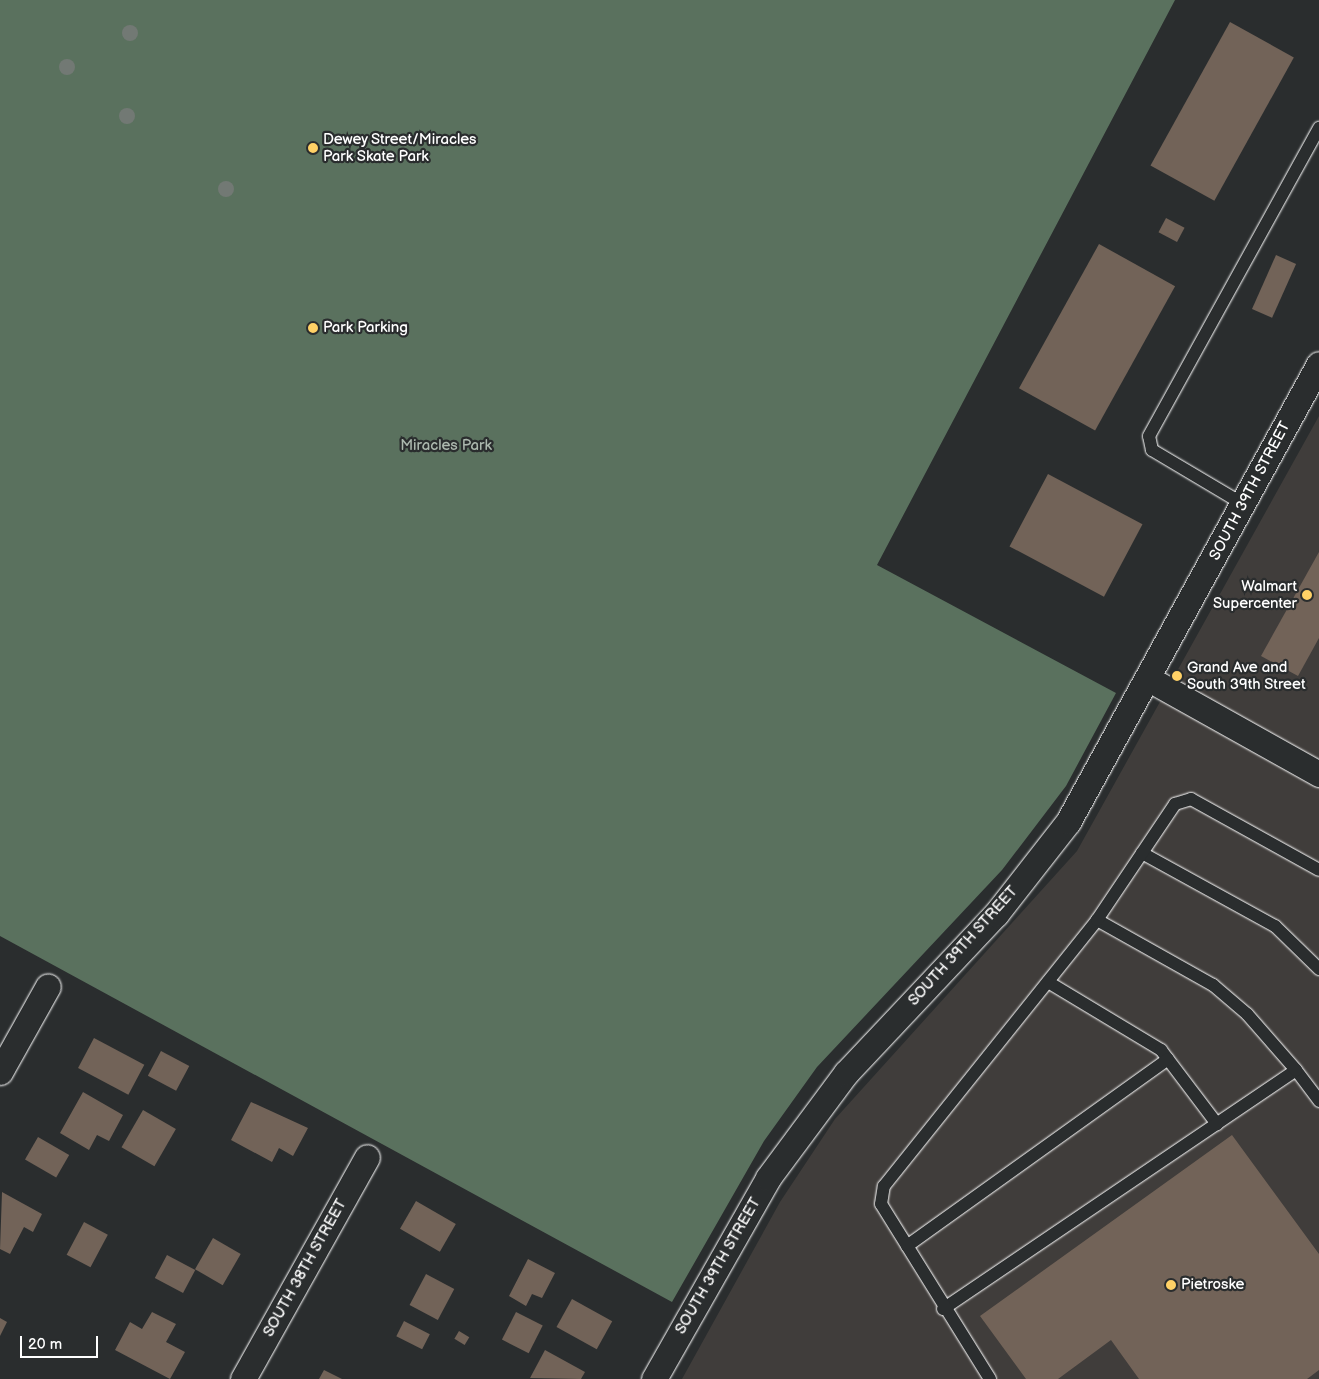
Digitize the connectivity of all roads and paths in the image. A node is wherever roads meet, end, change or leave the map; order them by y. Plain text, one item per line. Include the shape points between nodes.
1 (1319, 128) edge
2 (1319, 364) edge
3 (1244, 504) junction
4 (1149, 679) junction
5 (1319, 774) edge
6 (1142, 853) junction
7 (1319, 870) edge
8 (1097, 920) junction
9 (1319, 969) edge
10 (1048, 982) junction
11 (48, 986) dead end
12 (1168, 1059) junction
13 (1296, 1070) junction
14 (0, 1072) edge
15 (1319, 1101) edge
16 (1217, 1124) junction
17 (367, 1157) dead end
18 (907, 1246) junction
19 (943, 1309) junction
20 (243, 1379) edge
21 (654, 1379) edge
22 (990, 1379) edge

1 - 3 lane via 1149,436 1152,450
2 - 3 street, SOUTH 39TH STREET
3 - 4 street, SOUTH 39TH STREET
4 - 5 street
4 - 21 street, SOUTH 39TH STREET via 1068,822 996,914 846,1073 768,1178
6 - 7 lane via 1175,804 1191,799
6 - 8 lane
6 - 9 lane via 1275,926
8 - 10 lane
8 - 13 lane via 1213,985 1247,1014
10 - 12 lane via 1161,1050
10 - 18 lane via 884,1186 881,1204
11 - 14 street
12 - 16 lane
12 - 18 lane
13 - 15 lane
13 - 16 lane
16 - 19 lane
17 - 20 street, SOUTH 38TH STREET
18 - 19 lane
19 - 22 lane

